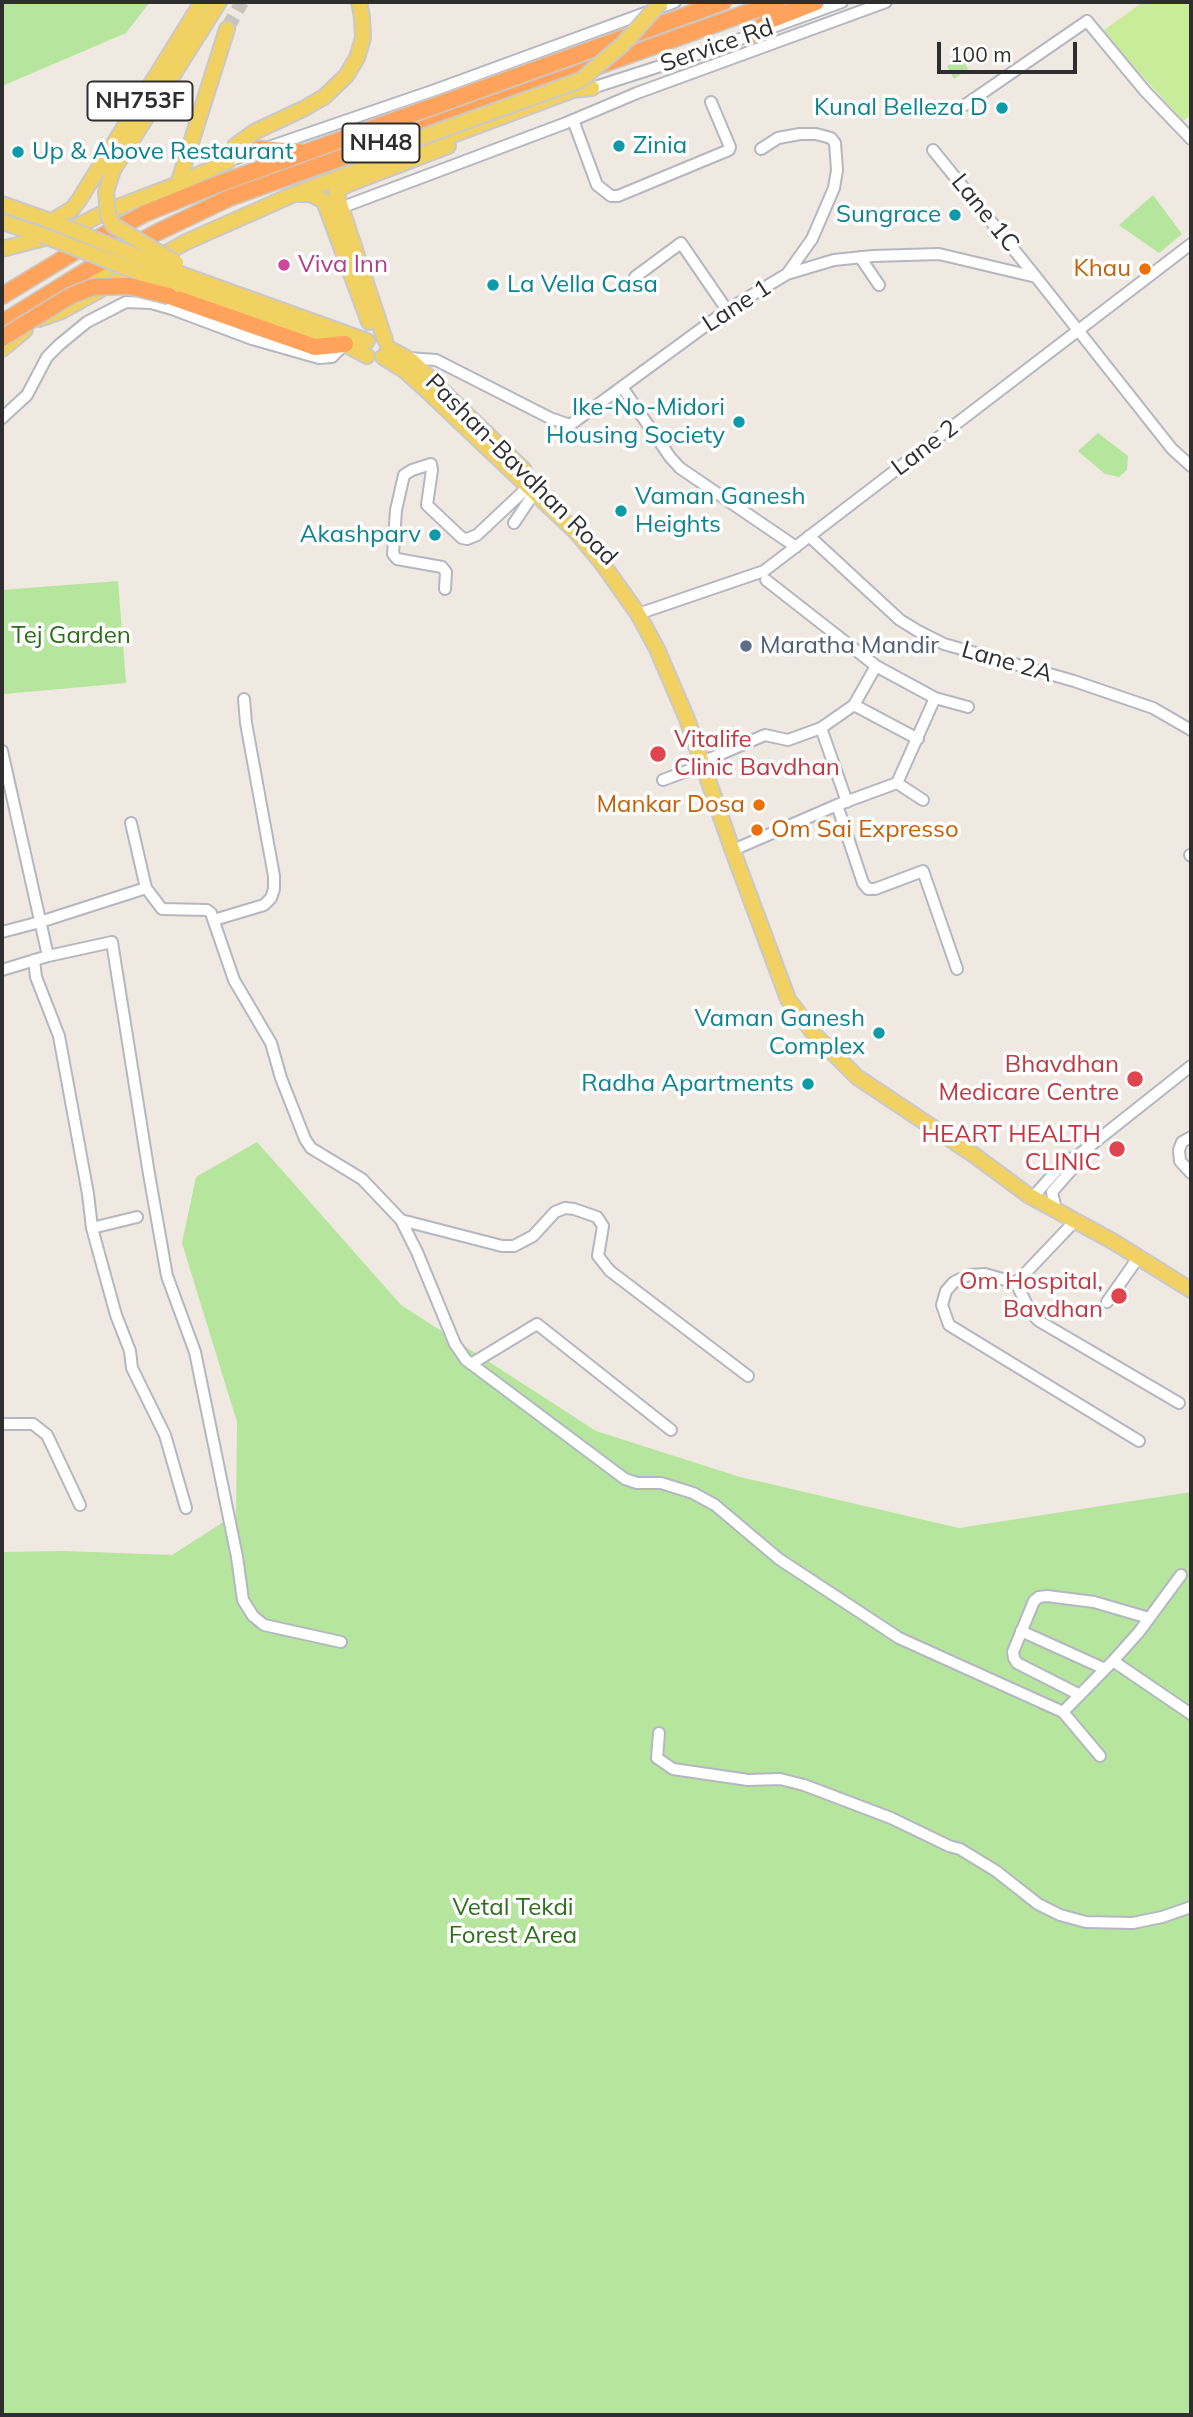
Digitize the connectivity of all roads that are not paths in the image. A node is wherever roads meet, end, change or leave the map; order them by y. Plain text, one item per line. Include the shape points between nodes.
1 (202, 2) edge
2 (219, 2) edge
3 (359, 2) edge
4 (661, 2) edge
5 (675, 2) edge
6 (723, 2) edge
7 (777, 2) edge
8 (816, 2) edge
9 (842, 2) edge
10 (886, 2) edge
11 (227, 29) tunnel mouth
12 (750, 36) junction
13 (592, 88) junction
14 (711, 102) dead end
15 (965, 105) dead end
16 (573, 120) junction
17 (1191, 139) edge
18 (259, 149) junction
19 (761, 149) dead end
20 (933, 150) dead end
21 (305, 152) junction
22 (372, 155) joint
23 (228, 161) junction
24 (178, 184) junction
25 (292, 195) junction
26 (2, 204) edge
27 (334, 210) junction
28 (2, 222) edge
29 (58, 224) junction
30 (158, 232) junction
31 (141, 241) junction
32 (1191, 244) edge
33 (2, 249) edge
34 (860, 257) junction
35 (61, 261) junction
36 (786, 274) junction
37 (1036, 276) junction
38 (635, 277) dead end
39 (173, 279) junction
40 (2, 283) edge
41 (879, 285) dead end
42 (2, 296) edge
43 (727, 310) junction
44 (39, 319) junction
45 (2, 323) edge
46 (1080, 330) junction
47 (2, 338) edge
48 (345, 344) junction
49 (377, 346) junction
50 (2, 349) edge
51 (408, 358) junction
52 (622, 387) junction
53 (2, 418) edge
54 (1191, 466) edge
55 (531, 490) junction
56 (514, 523) dead end
57 (809, 536) junction
58 (796, 547) junction
59 (766, 580) dead end
60 (445, 589) dead end
61 (642, 613) junction
62 (876, 666) junction
63 (935, 698) junction
64 (244, 699) dead end
65 (854, 705) junction
66 (968, 707) dead end
67 (821, 728) junction
68 (1191, 730) edge
69 (919, 739) junction
70 (2, 751) edge
71 (706, 762) junction
72 (663, 780) dead end
73 (897, 783) junction
74 (923, 800) dead end
75 (842, 803) junction
76 (131, 823) dead end
77 (740, 847) junction
78 (745, 878) junction
79 (146, 888) junction
80 (214, 920) junction
81 (40, 922) junction
82 (2, 932) edge
83 (48, 956) junction
84 (34, 960) junction
85 (957, 969) dead end
86 (2, 970) edge
87 (1191, 1066) edge
88 (1191, 1137) edge
89 (1076, 1157) junction
90 (1191, 1173) edge
91 (1033, 1197) junction
92 (1056, 1210) junction
93 (137, 1217) dead end
94 (401, 1220) junction
95 (1075, 1221) junction
96 (92, 1228) junction
97 (1138, 1258) junction
98 (1016, 1283) junction
99 (1191, 1290) edge
100 (1107, 1302) dead end
101 (471, 1364) junction
102 (748, 1376) dead end
103 (1179, 1403) dead end
104 (2, 1424) edge
105 (671, 1430) dead end
106 (1139, 1441) dead end
107 (80, 1505) dead end
108 (186, 1508) dead end
109 (1181, 1575) dead end
110 (1149, 1618) junction
111 (1021, 1631) junction
112 (341, 1642) dead end
113 (1109, 1665) junction
114 (1080, 1695) junction
115 (1063, 1712) junction
116 (1191, 1714) edge
117 (659, 1733) dead end
118 (1100, 1756) dead end
119 (1191, 1907) edge

1 - 29 main road, NH753F via 79,200
2 - 39 main road, bridge via 113,170 106,192 113,225
3 - 23 main road via 363,38 346,76 315,103 244,138
4 - 22 main road, bridge via 623,44 581,80
5 - 18 street
6 - 21 highway, NH48
7 - 30 highway, NH48 via 229,198
8 - 12 highway via 770,20
9 - 12 street, Service Rd
10 - 16 street
11 - 24 main road
12 - 13 street, Service Rd
13 - 25 main road via 563,94
13 - 27 main road via 346,185 336,192
14 - 16 street via 730,147 728,152 618,196 597,185
15 - 17 street via 1087,21
16 - 27 street
18 - 21 highway
18 - 23 street
19 - 36 street via 778,138 800,134 816,134 835,143 834,187 812,239
20 - 37 street, Lane 1C
21 - 35 highway, NH48 via 146,213
22 - 30 highway via 179,230
23 - 24 main road
24 - 33 main road via 64,233
25 - 27 main road via 320,197
25 - 44 main road via 186,242 62,312
26 - 29 main road
27 - 49 main road
28 - 39 main road, bridge
29 - 39 main road, bridge
30 - 31 highway, NH48
31 - 44 main road
31 - 45 highway, NH48
32 - 46 street, Lane 2
34 - 36 street, Lane 1
34 - 37 street, Lane 1 via 939,254
34 - 41 street
35 - 40 highway
35 - 42 highway, NH48
36 - 43 street, Lane 1
37 - 46 street
38 - 43 street via 681,243
39 - 47 highway, bridge via 93,287
39 - 48 highway via 315,347
39 - 49 main road, Pashan-Bavdhan Road via 205,284
43 - 52 street, Lane 1
44 - 50 main road
46 - 54 street via 1172,449
46 - 57 street, Lane 2
48 - 49 main road, Pashan-Bavdhan Road
48 - 53 street via 332,357 319,358 172,309 126,302 87,322 59,345 27,395
49 - 51 main road, Pashan-Bavdhan Road
49 - 55 main road, Pashan-Bavdhan Road
51 - 52 street, Lane 1 via 436,360 570,425
51 - 61 main road, Pashan-Bavdhan Road via 585,529 617,567
52 - 58 street via 680,468
55 - 56 street
55 - 60 street via 477,535 462,538 427,505 431,464 404,475 393,554 397,559 442,567
55 - 61 main road, Pashan-Bavdhan Road via 585,542
57 - 58 street, Lane 2
57 - 68 street, Lane 2A via 900,620 918,631 944,644 1153,708
58 - 61 street, Lane 2 via 764,571
59 - 62 street
61 - 71 main road, Pashan-Bavdhan Road via 680,683
62 - 63 street
62 - 65 street
63 - 66 street
63 - 69 street
64 - 80 street via 274,889 264,905
65 - 67 street
65 - 69 street
67 - 71 street via 788,740 765,735
67 - 75 street
69 - 73 street
70 - 81 street
71 - 72 street
71 - 77 main road, Pashan-Bavdhan Road
71 - 78 main road, Pashan-Bavdhan Road
73 - 74 street
73 - 75 street
75 - 77 street
75 - 85 street via 863,883 875,889 923,871
76 - 79 street
77 - 78 main road, Pashan-Bavdhan Road
78 - 91 main road, Pashan-Bavdhan Road via 788,999 814,1034 857,1077
79 - 80 street via 162,909 207,910
79 - 81 street
80 - 94 street via 234,981 271,1043 305,1139 311,1148 362,1179
81 - 82 street
81 - 83 street
83 - 84 street
83 - 112 street via 111,942 165,1264 195,1352 243,1600 264,1625
84 - 86 street
84 - 96 street via 59,1036
87 - 89 street
88 - 90 street via 1179,1150 1180,1161
89 - 91 street via 1066,1160
89 - 92 street via 1074,1167 1052,1192
91 - 92 main road, Pashan-Bavdhan Road
92 - 95 main road, Pashan-Bavdhan Road
93 - 96 street
94 - 101 street via 459,1353
94 - 102 street via 514,1246 528,1240 550,1216 565,1208 582,1210 597,1217 603,1226 598,1256 610,1271
95 - 97 main road, Pashan-Bavdhan Road
95 - 98 street
96 - 108 street via 132,1367 165,1435
97 - 99 main road, Pashan-Bavdhan Road
97 - 100 street
98 - 103 street via 1039,1321
98 - 106 street via 985,1274 954,1282 942,1305 949,1325
101 - 105 street via 537,1324
101 - 115 street via 625,1479 694,1493 779,1559 899,1638
104 - 107 street via 33,1424 47,1435
109 - 110 street
110 - 111 street via 1094,1602 1043,1596 1034,1601
110 - 113 street
111 - 113 street
111 - 114 street via 1013,1652 1017,1663
113 - 114 street
113 - 116 street
114 - 115 street
115 - 118 street
117 - 119 street via 657,1758 673,1769 748,1780 780,1779 823,1792 960,1849 1038,1904 1060,1914 1086,1922 1133,1923

